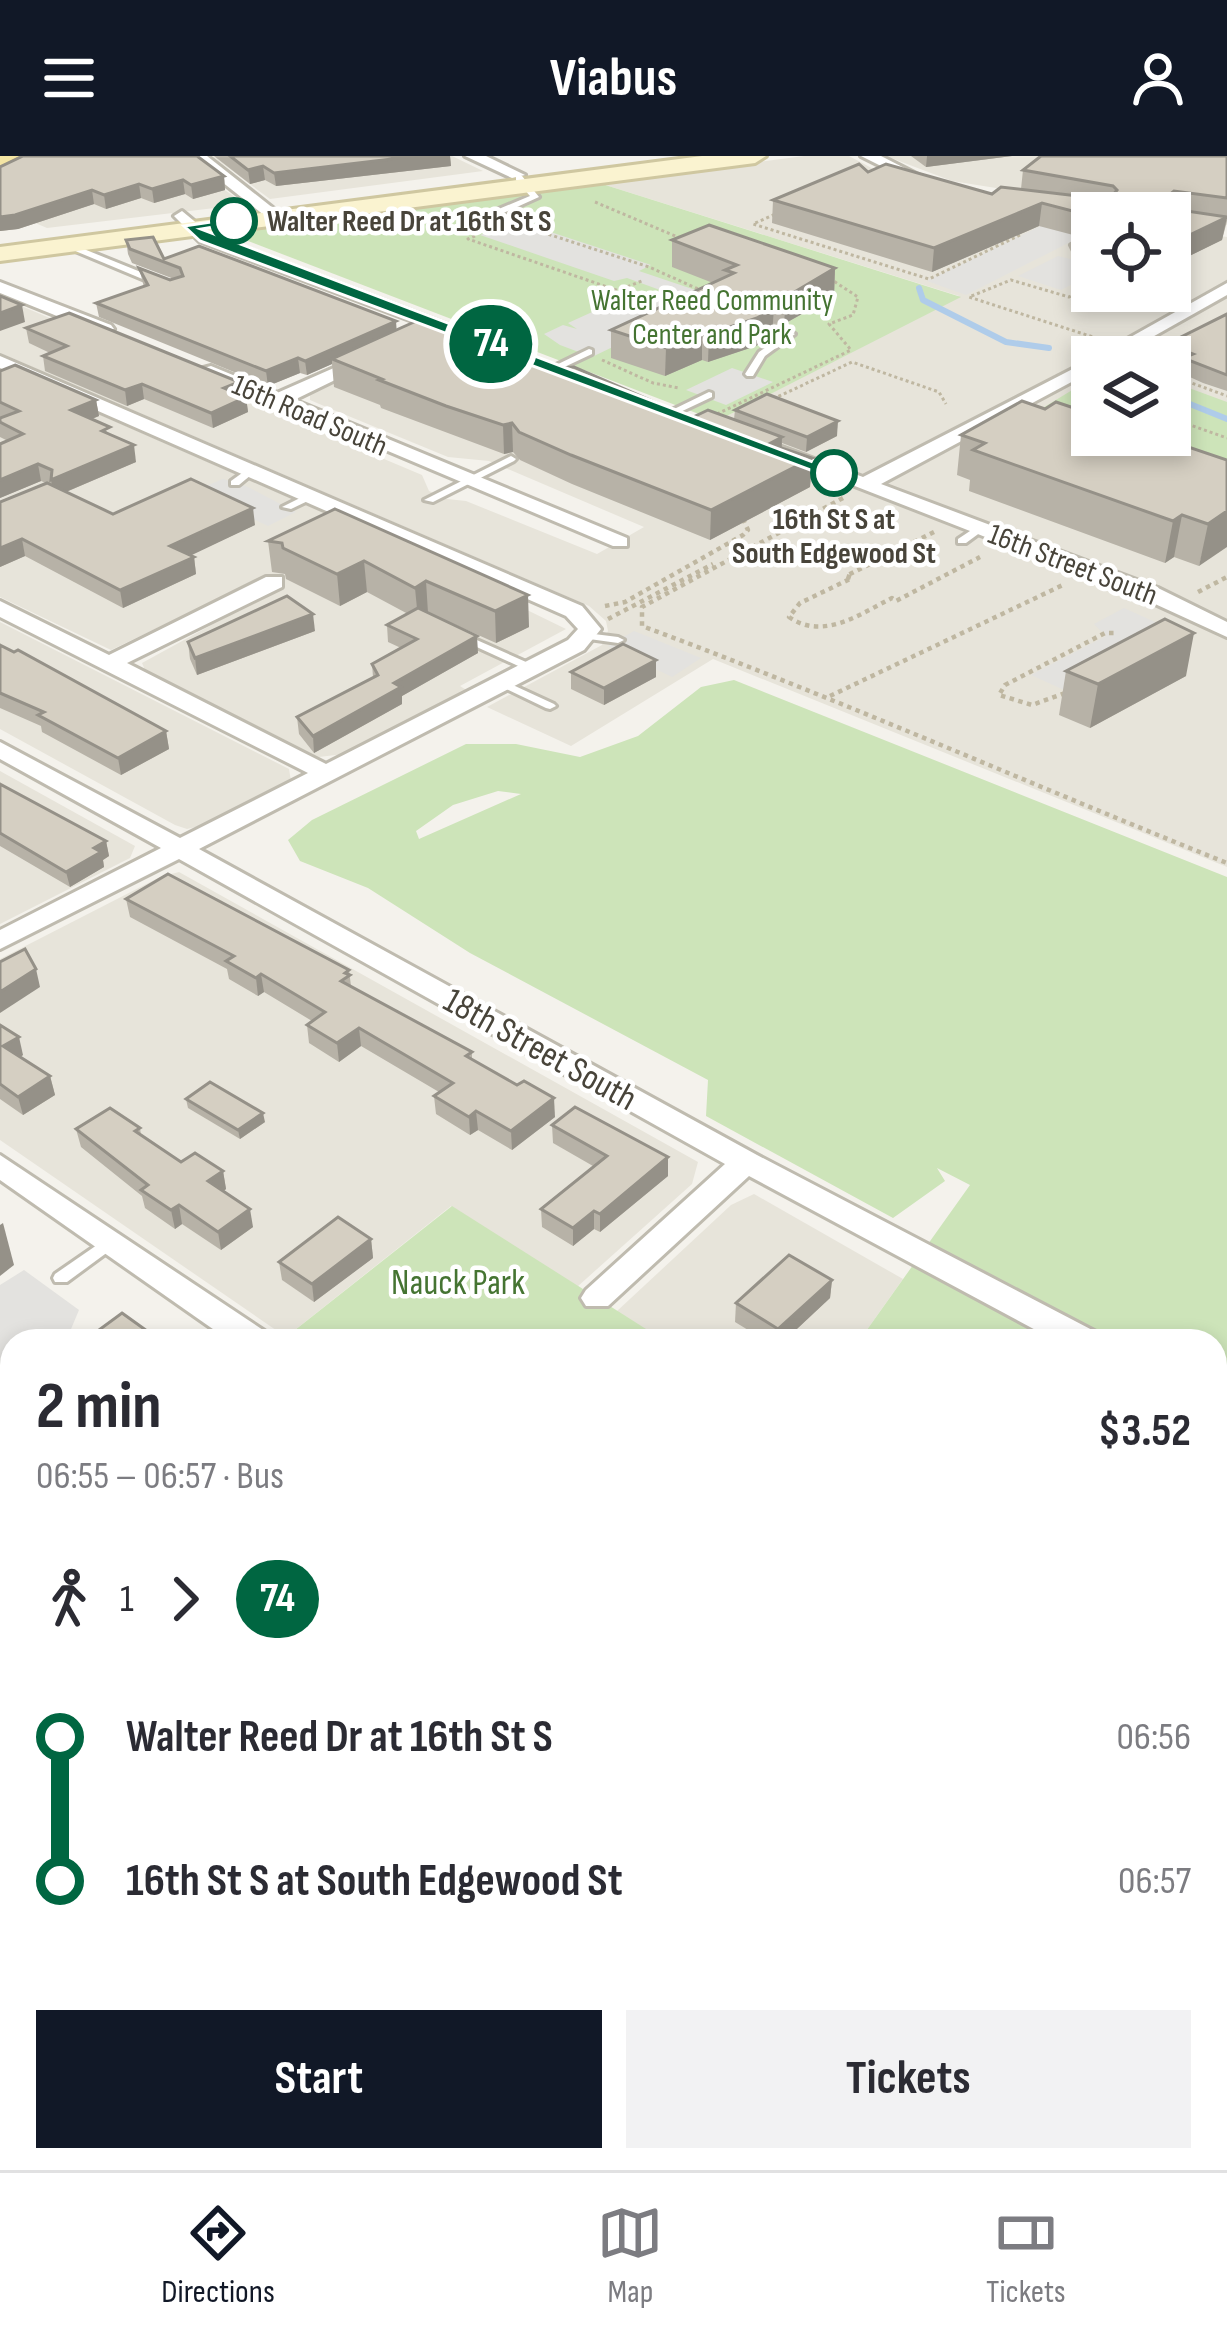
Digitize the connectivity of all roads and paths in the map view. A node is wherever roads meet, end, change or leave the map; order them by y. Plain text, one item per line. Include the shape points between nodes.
1 (32, 156) edge
2 (196, 156) edge
3 (473, 156) edge
4 (755, 156) edge
5 (869, 156) edge
6 (685, 159) edge
7 (0, 171) edge
8 (521, 180) junction
9 (942, 185) edge
10 (578, 195) dead end
11 (790, 208) edge
12 (269, 211) junction
13 (530, 215) dead end
14 (186, 221) junction
15 (495, 228) joint
16 (1020, 235) edge
17 (0, 241) edge
18 (64, 243) junction
19 (697, 247) edge
20 (0, 254) edge
21 (830, 279) edge
22 (644, 280) dead end
23 (166, 285) edge
24 (0, 287) edge
25 (1227, 288) edge
26 (619, 291) junction
27 (710, 294) edge
28 (1071, 296) edge
29 (651, 302) dead end
30 (444, 326) junction
31 (774, 328) edge
32 (116, 334) edge
33 (1090, 336) edge
34 (1141, 336) edge
35 (409, 342) edge
36 (488, 343) edge
37 (389, 351) edge
38 (590, 352) dead end
39 (177, 359) edge
40 (602, 359) dead end
41 (533, 360) edge
42 (0, 361) edge
43 (565, 372) joint
44 (750, 374) dead end
45 (1071, 375) edge
46 (1191, 381) edge
47 (707, 396) junction
48 (1227, 396) edge
49 (278, 400) junction
50 (762, 404) edge
51 (946, 404) dead end
52 (663, 409) joint
53 (733, 409) junction
54 (710, 421) joint
55 (1191, 425) edge
56 (1227, 438) edge
57 (750, 442) edge
58 (511, 459) edge
59 (470, 479) junction
60 (855, 490) junction
61 (310, 496) junction
62 (429, 500) dead end
63 (287, 507) dead end
64 (740, 516) edge
65 (934, 532) dead end
66 (620, 542) dead end
67 (989, 553) dead end
68 (274, 582) dead end
69 (1068, 583) dead end
70 (0, 608) edge
71 (593, 623) junction
72 (447, 630) edge
73 (1227, 630) edge
74 (1117, 633) dead end
75 (619, 640) edge
76 (110, 663) junction
77 (531, 668) junction
78 (502, 683) junction
79 (1067, 692) edge
80 (830, 696) junction
81 (550, 706) dead end
82 (0, 749) edge
83 (328, 774) junction
84 (183, 849) junction
85 (1227, 863) edge
86 (0, 941) edge
87 (746, 1162) junction
88 (0, 1165) edge
89 (110, 1242) junction
90 (61, 1278) dead end
91 (597, 1298) dead end
92 (237, 1329) edge
93 (1061, 1329) edge

1 - 7 main road
2 - 12 street
3 - 8 street
4 - 6 main road
5 - 9 street via 886,171
6 - 8 main road
8 - 12 main road
8 - 15 lane via 535,196 484,218
10 - 19 path
11 - 16 path via 753,224 928,279
12 - 14 main road
13 - 27 path via 512,222
14 - 17 main road
14 - 18 main road
14 - 30 street via 205,238
15 - 26 path via 468,239
18 - 20 main road
18 - 23 lane
21 - 53 path via 858,297 854,315 829,324 851,350
22 - 26 path
24 - 32 street
25 - 34 street
26 - 29 path
28 - 33 path via 1011,280 970,298
30 - 35 street
30 - 36 street
31 - 44 lane via 791,334 761,354
37 - 49 street
38 - 43 lane
39 - 49 street, 16th Road South
40 - 47 path
41 - 43 street
42 - 61 street via 243,476
45 - 60 street
46 - 48 path
47 - 52 lane
47 - 53 path
49 - 59 street, 16th Road South
50 - 51 path via 852,362 939,392
52 - 54 street
53 - 54 path
55 - 56 path
57 - 60 street, 16th Street South
58 - 59 lane
59 - 62 lane
59 - 66 street, 16th Road South
60 - 71 path
60 - 73 street, 16th Street South via 1173,602
60 - 80 path via 642,607 643,626
61 - 63 lane
61 - 71 street
64 - 71 path via 743,535
65 - 67 path via 846,576 852,578 800,603 789,617 806,628 835,625
68 - 76 street
69 - 80 path
70 - 76 street
71 - 75 lane
71 - 77 street
72 - 77 lane
74 - 79 path via 1004,685 999,695 1033,707
76 - 83 street
77 - 78 street
78 - 81 lane
78 - 83 street
80 - 85 path
82 - 84 street, 18th Street South
83 - 84 street
84 - 86 street
84 - 87 street, 18th Street South
87 - 91 street
87 - 93 street, 18th Street South
88 - 89 street
89 - 90 lane
89 - 92 street

